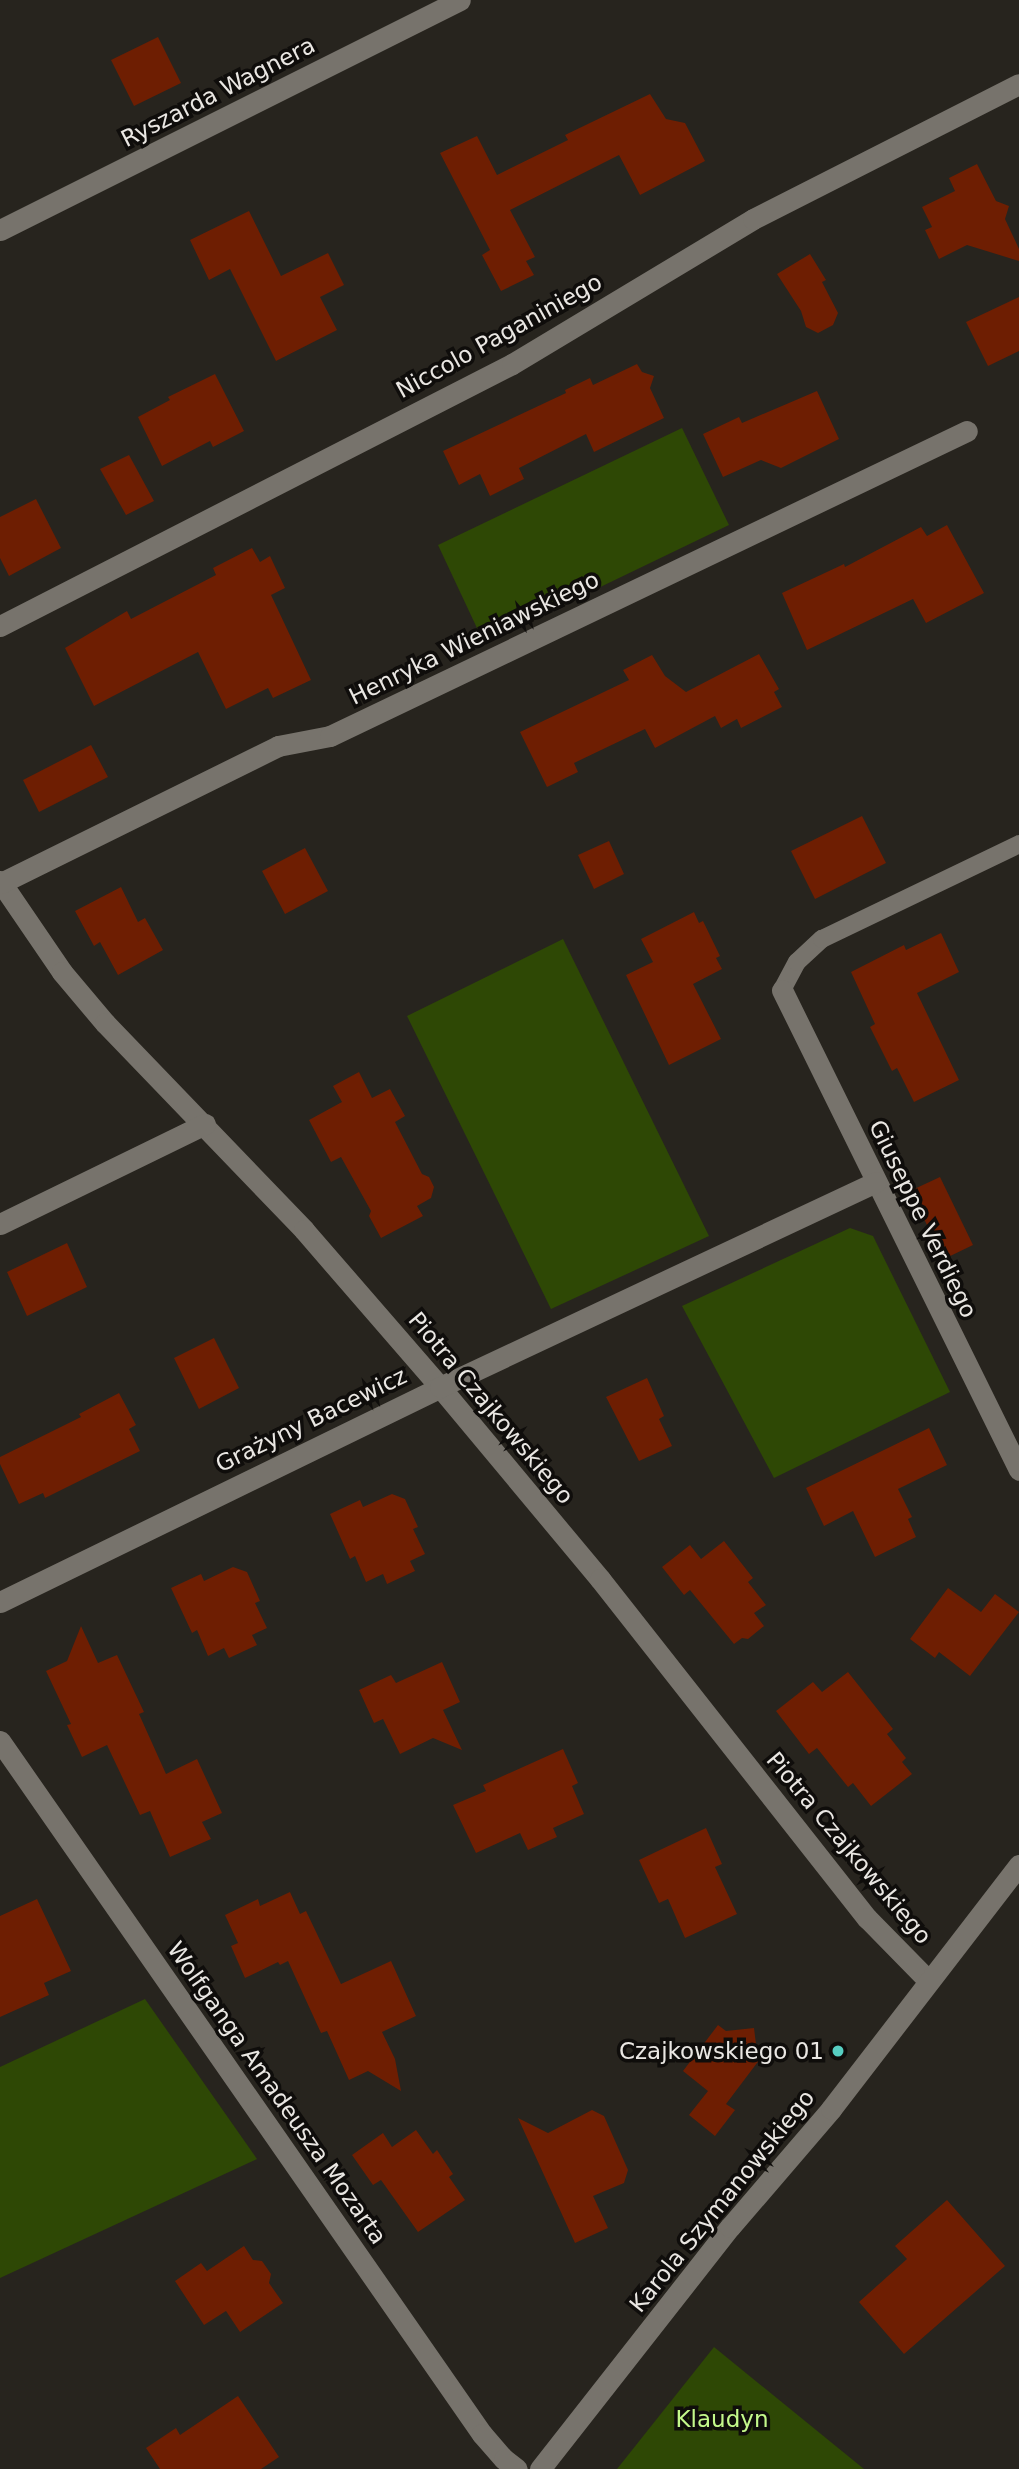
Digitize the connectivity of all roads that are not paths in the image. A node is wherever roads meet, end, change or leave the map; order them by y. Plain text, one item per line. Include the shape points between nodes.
1 (460, 0) edge
2 (1019, 84) edge
3 (0, 230) edge
4 (967, 430) dead end
5 (0, 626) edge
6 (1019, 844) edge
7 (1, 882) edge
8 (782, 990) joint
9 (205, 1124) junction
10 (875, 1182) junction
11 (0, 1224) edge
12 (440, 1387) junction
13 (1019, 1470) edge
14 (0, 1602) edge
15 (0, 1741) edge
16 (1019, 1865) edge
17 (929, 1981) junction
18 (517, 2469) edge
19 (540, 2469) edge

1 - 3 street, Ryszarda Wagnera
2 - 5 street, Niccolo Paganiniego via 754,219 512,364
4 - 7 street, Henryka Wieniawskiego via 330,736 278,746
6 - 8 lane via 822,939 797,962
7 - 9 street, Piotra Czajkowskiego via 62,972 105,1023
8 - 10 street, Giuseppe Verdiego
9 - 11 street
9 - 12 street, Piotra Czajkowskiego
10 - 12 street, Grażyny Bacewicz
10 - 13 street, Giuseppe Verdiego
12 - 14 street, Grażyny Bacewicz
12 - 17 street, Piotra Czajkowskiego via 600,1579 867,1918
15 - 18 street, Wolfganga Amadeusza Mozarta via 482,2434
16 - 17 street, Karola Szymanowskiego
17 - 19 street, Karola Szymanowskiego

